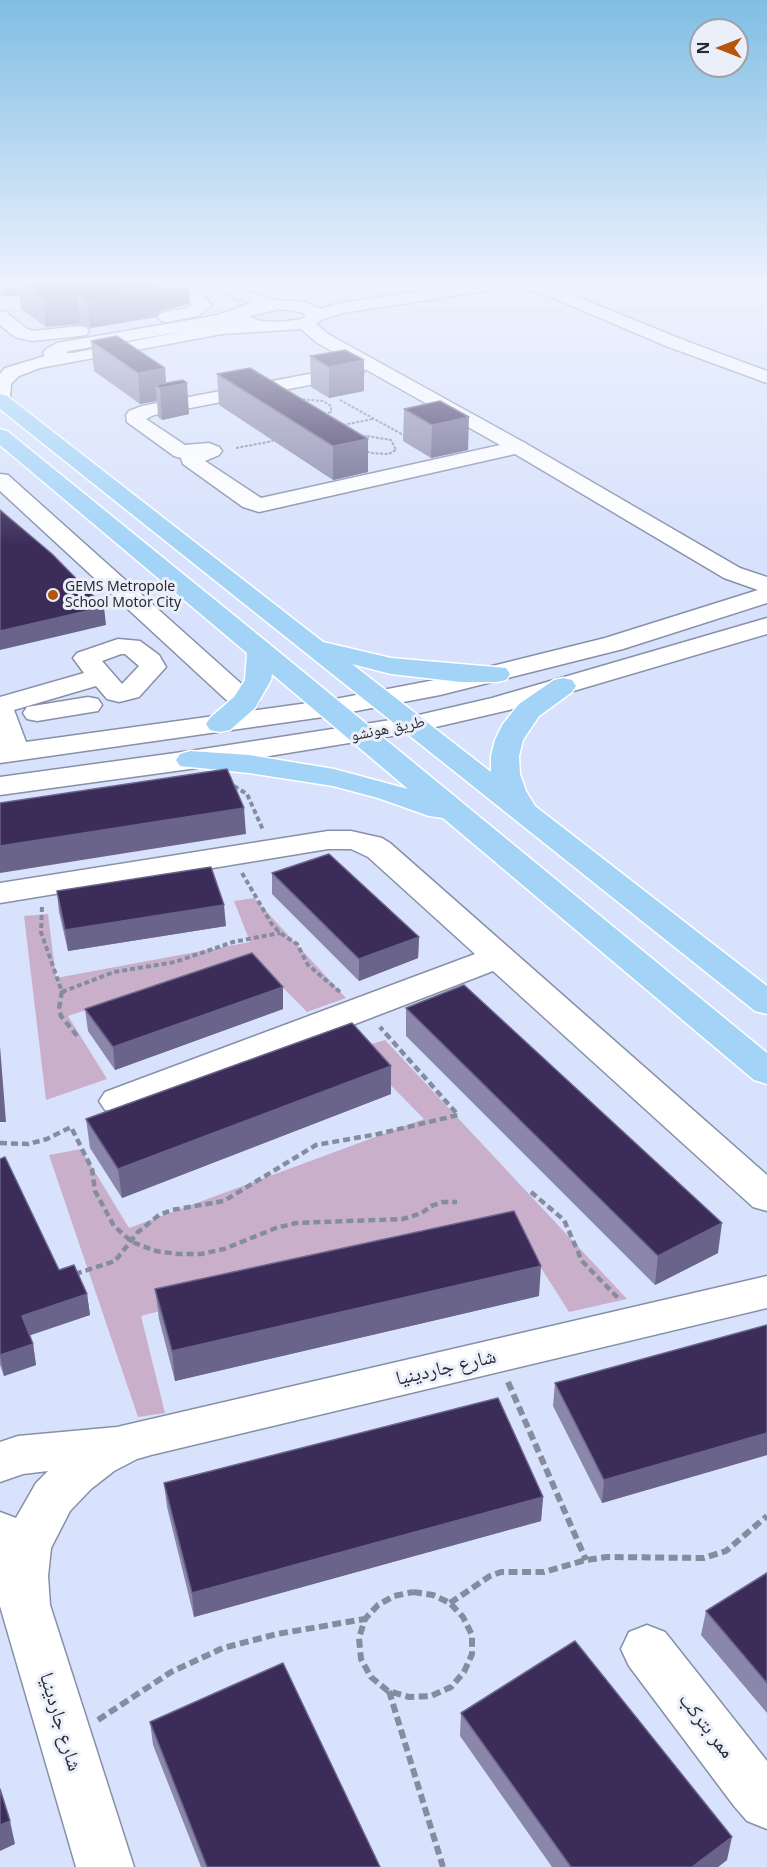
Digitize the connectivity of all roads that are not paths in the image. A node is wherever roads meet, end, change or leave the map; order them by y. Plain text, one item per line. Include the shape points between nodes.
1 (14, 371) edge
2 (352, 371) edge
3 (380, 371) edge
4 (751, 371) edge
5 (767, 377) edge
6 (0, 400) edge
7 (0, 435) edge
8 (518, 447) junction
9 (0, 480) edge
10 (732, 573) junction
11 (767, 579) edge
12 (767, 585) edge
13 (767, 596) edge
14 (767, 626) edge
15 (304, 640) junction
16 (259, 648) junction
17 (55, 668) dead end
18 (99, 674) dead end
19 (497, 674) junction
20 (563, 686) junction
21 (379, 700) junction
22 (245, 702) junction
23 (88, 705) dead end
24 (330, 708) junction
25 (3, 721) edge
26 (220, 724) junction
27 (410, 725) junction
28 (173, 730) junction
29 (362, 735) junction
30 (190, 760) junction
31 (0, 786) edge
32 (522, 809) junction
33 (464, 821) junction
34 (0, 893) edge
35 (498, 957) junction
36 (767, 1003) edge
37 (767, 1072) edge
38 (118, 1101) dead end
39 (767, 1197) edge
40 (767, 1292) edge
41 (125, 1443) junction
42 (0, 1463) edge
43 (0, 1533) edge
44 (22, 1576) junction
45 (647, 1650) dead end
46 (767, 1802) edge
47 (105, 1867) edge

1 - 6 street via 2,382
2 - 8 street via 149,410 136,415 137,422 181,452 211,450 190,460 260,505
3 - 8 street
4 - 5 street
6 - 15 main road
7 - 16 main road
8 - 10 street
9 - 22 street
10 - 11 street
10 - 12 street
13 - 19 street, طريق هونشو via 614,644
14 - 20 street, طريق هونشو
15 - 19 main road via 391,666
15 - 21 main road
16 - 22 main road via 258,680
16 - 24 main road
17 - 25 street
18 - 25 street via 4,704 0,708
19 - 21 street, طريق هونشو
20 - 27 street, طريق هونشو
20 - 32 main road via 529,710 509,740 506,774
21 - 24 street, طريق هونشو
21 - 27 main road
22 - 26 main road
23 - 25 street
24 - 26 street, طريق هونشو
24 - 29 main road
25 - 28 street, طريق هونشو
26 - 28 street, طريق هونشو
27 - 29 street, طريق هونشو
27 - 32 main road
28 - 30 street via 192,733 203,741 202,752
29 - 30 street, طريق هونشو
29 - 33 main road
30 - 31 street, طريق هونشو
30 - 33 main road via 249,764 334,778 388,792
32 - 36 main road
33 - 37 main road
34 - 35 street via 339,839 379,850
35 - 38 street
35 - 39 street
40 - 41 street, شارع جاردينيا
41 - 42 street, شارع جاردينيا via 18,1455
41 - 44 street, شارع جاردينيا via 82,1469 54,1497 27,1548
43 - 44 street, شارع جاردينيا
44 - 47 street, شارع جاردينيا via 25,1605
45 - 46 street, ممر بتركب

